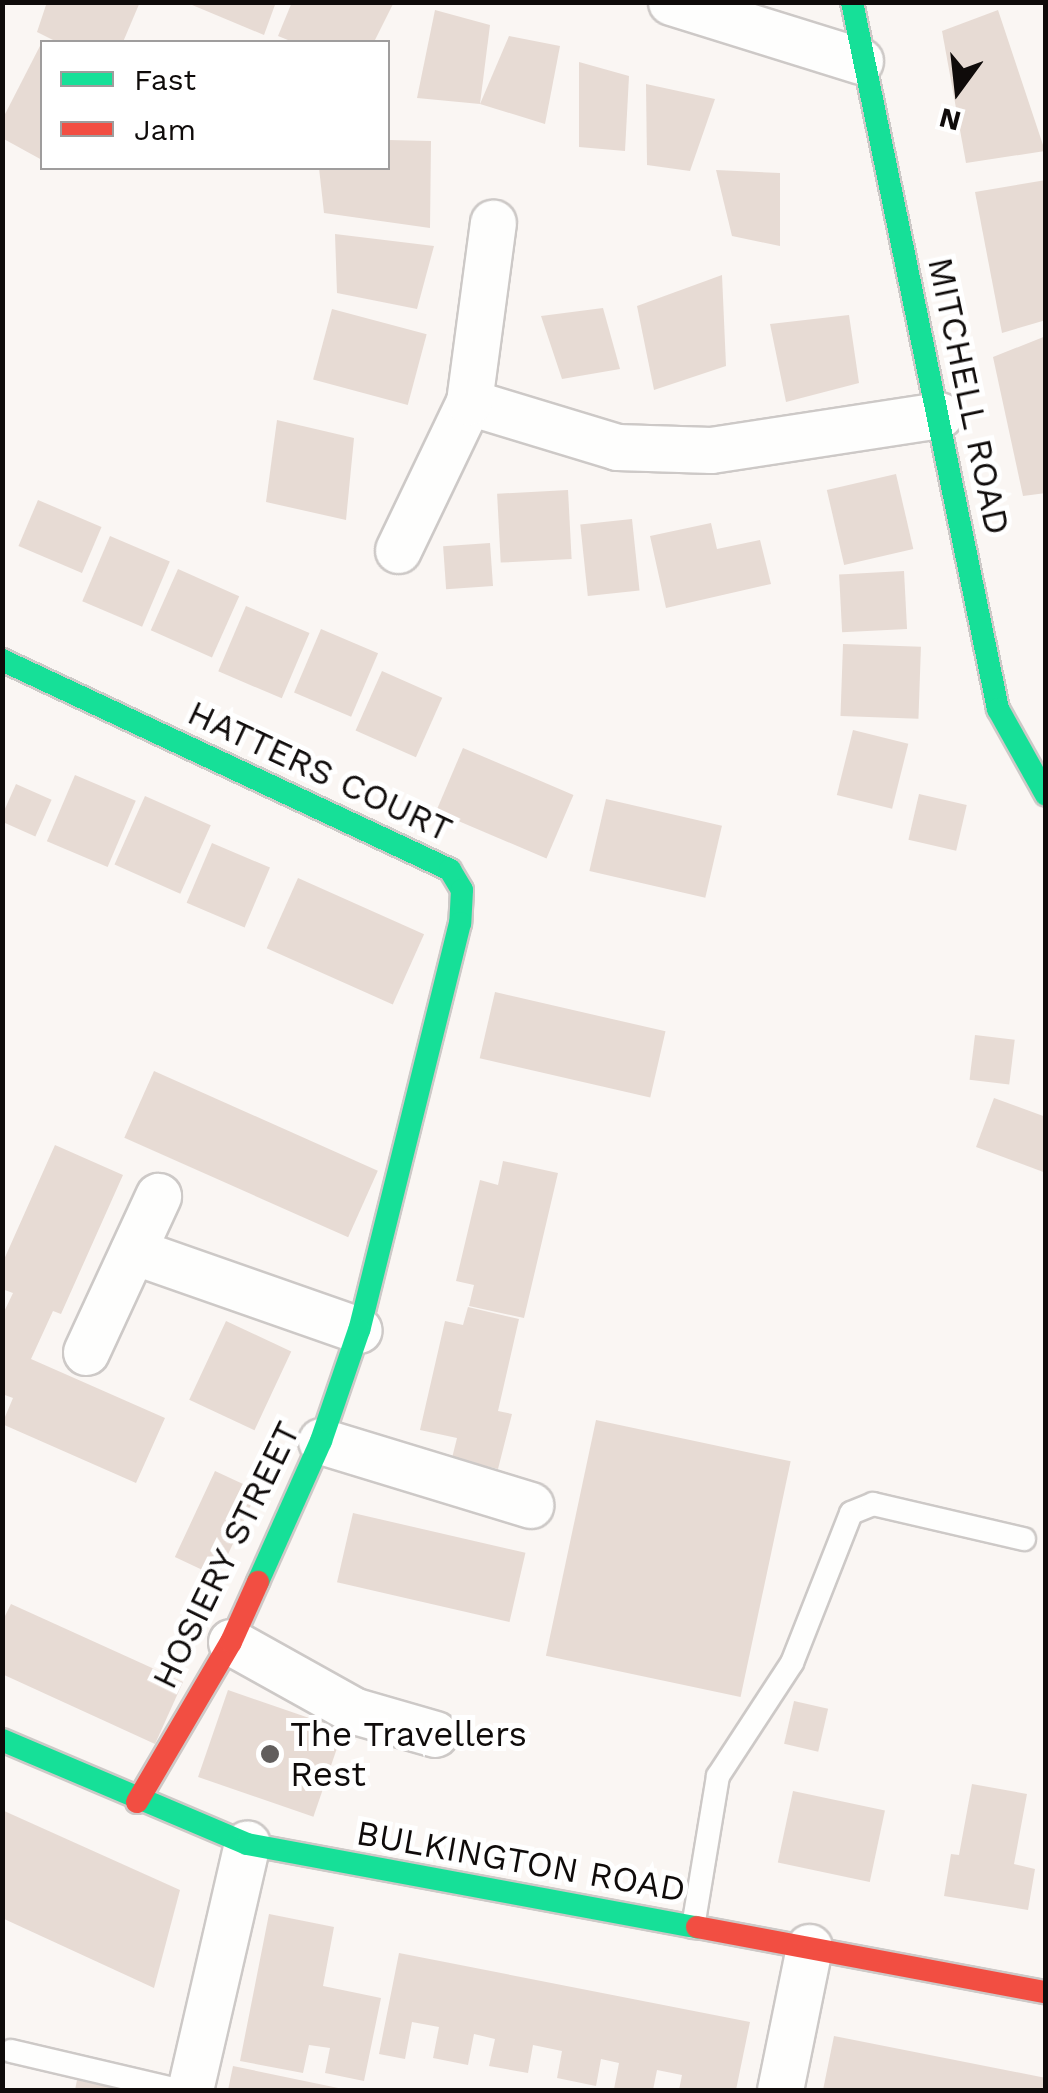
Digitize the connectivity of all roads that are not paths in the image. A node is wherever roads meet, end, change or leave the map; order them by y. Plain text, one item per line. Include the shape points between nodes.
1 (670, 2) edge
2 (852, 2) edge
3 (860, 61) junction
4 (493, 222) dead end
5 (469, 402) junction
6 (939, 415) junction
7 (398, 550) dead end
8 (2, 660) edge
9 (1046, 795) edge
10 (158, 1196) dead end
11 (133, 1252) junction
12 (358, 1330) junction
13 (86, 1352) dead end
14 (322, 1442) junction
15 (530, 1505) dead end
16 (1024, 1540) dead end
17 (232, 1642) junction
18 (436, 1734) dead end
19 (2, 1740) edge
20 (137, 1802) junction
21 (247, 1844) junction
22 (693, 1927) junction
23 (809, 1947) junction
24 (1046, 1992) edge
25 (12, 2051) dead end
26 (177, 2090) edge
27 (190, 2090) edge
28 (780, 2090) edge

1 - 3 street
2 - 3 street, MITCHELL ROAD
3 - 6 street, MITCHELL ROAD
4 - 5 street
5 - 6 street via 617,447 692,449
5 - 7 street
6 - 9 street, MITCHELL ROAD via 998,709
8 - 12 street, HATTERS COURT via 450,870 462,890 460,923
10 - 11 street
11 - 12 street
11 - 13 street
12 - 14 street, HOSIERY STREET
14 - 15 street
14 - 17 street, HOSIERY STREET
16 - 22 lane via 873,1504 851,1513 792,1663 718,1776
17 - 18 street via 355,1711
17 - 20 street, HOSIERY STREET
19 - 20 street, BULKINGTON ROAD
20 - 21 street, BULKINGTON ROAD
21 - 22 street, BULKINGTON ROAD
21 - 27 street
22 - 23 street, BULKINGTON ROAD
23 - 24 street, BULKINGTON ROAD
23 - 28 street
25 - 26 lane

